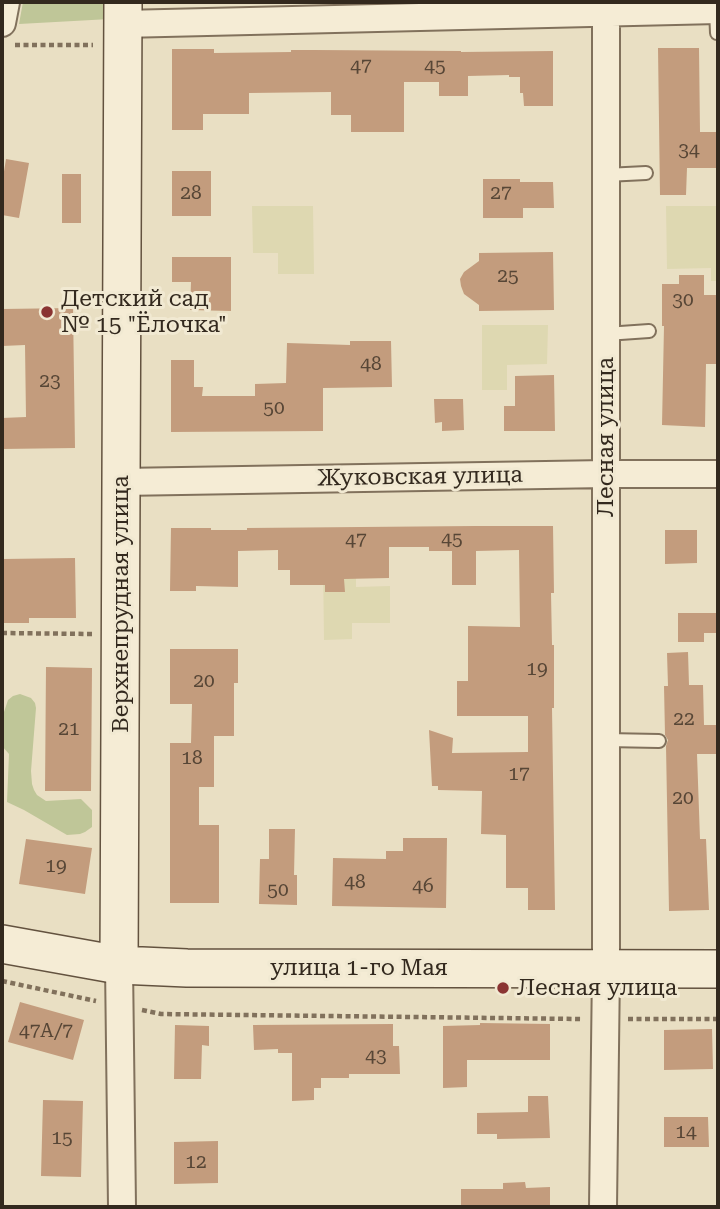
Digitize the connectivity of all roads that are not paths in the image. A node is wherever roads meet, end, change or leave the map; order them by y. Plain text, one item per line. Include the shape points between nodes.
1 (6, 2) edge
2 (606, 7) edge
3 (717, 17) edge
4 (123, 24) edge
5 (8, 34) edge
6 (646, 173) dead end
7 (606, 175) junction
8 (649, 331) dead end
9 (606, 334) junction
10 (606, 474) junction
11 (718, 474) edge
12 (121, 482) junction
13 (606, 740) junction
14 (659, 741) dead end
15 (2, 943) edge
16 (120, 965) junction
17 (606, 969) junction
18 (718, 969) edge
19 (122, 1207) edge
20 (603, 1207) edge

1 - 5 street
2 - 3 street
2 - 4 street
2 - 7 street, Лесная улица
4 - 12 street, Верхнепрудная улица
6 - 7 lane
7 - 9 street, Лесная улица
8 - 9 lane
9 - 10 street, Лесная улица
10 - 11 street, Жуковская улица
10 - 12 street, Жуковская улица
10 - 13 street, Лесная улица
12 - 16 street, Верхнепрудная улица
13 - 14 lane
13 - 17 street, Лесная улица
15 - 16 street, улица 1-го Мая
16 - 17 street, улица 1-го Мая
16 - 19 street, Верхнепрудная улица
17 - 18 street, улица 1-го Мая
17 - 20 street, Лесная улица

